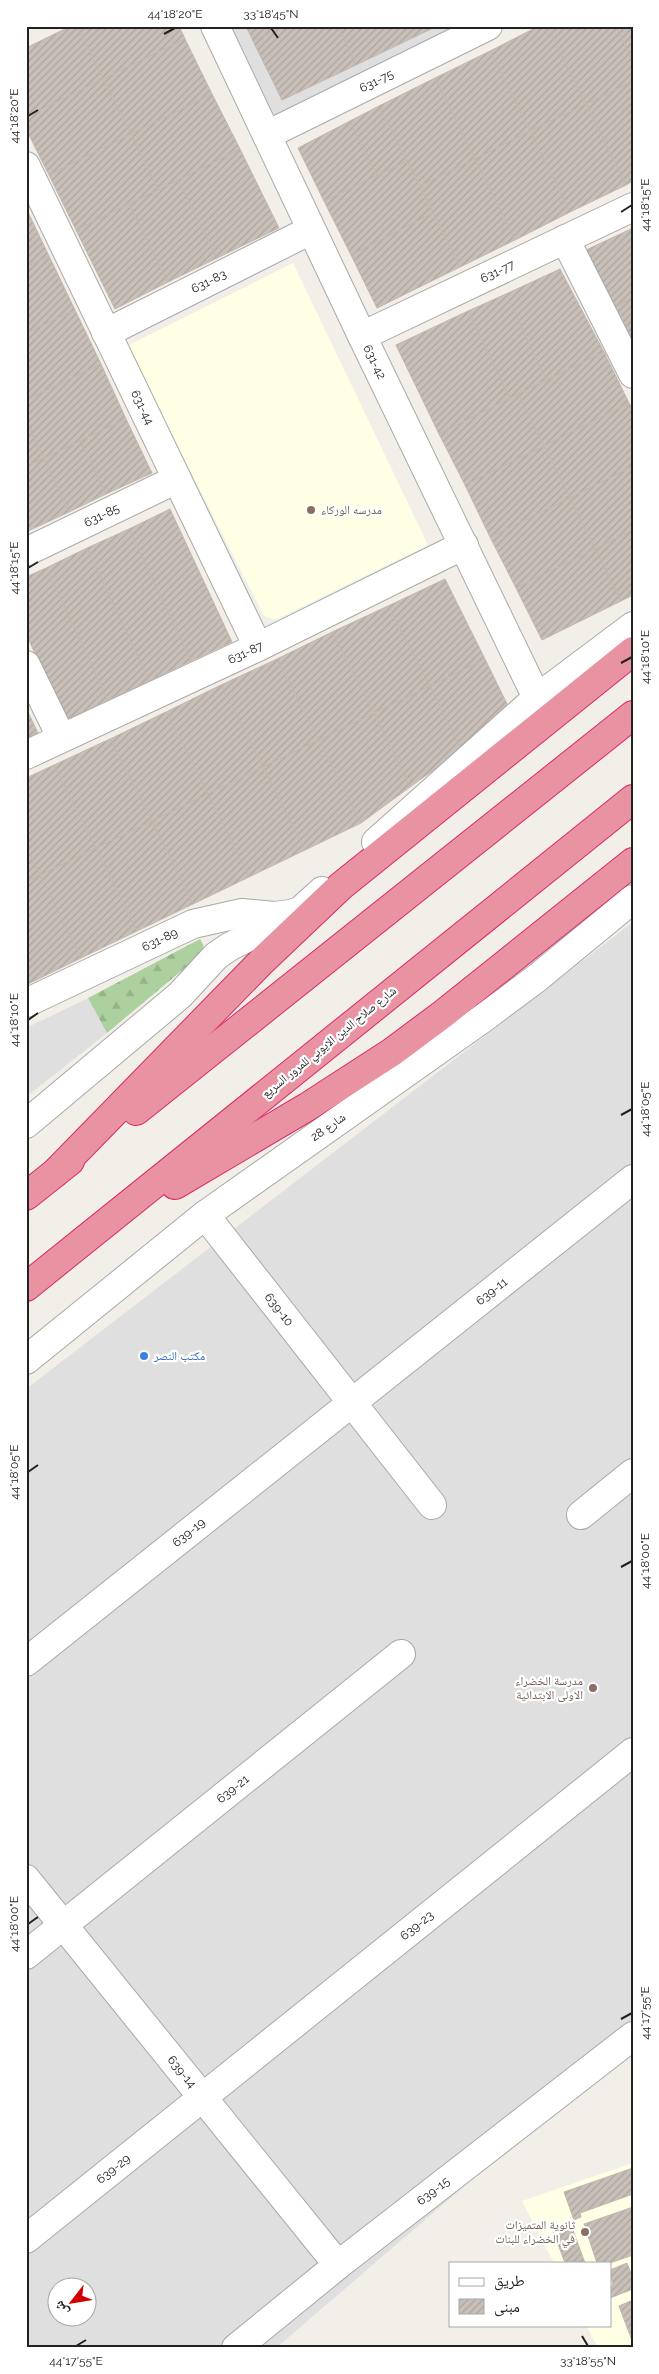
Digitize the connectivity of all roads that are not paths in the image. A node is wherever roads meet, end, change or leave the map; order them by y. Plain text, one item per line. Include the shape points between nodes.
1 (215, 26) edge
2 (471, 30) edge
3 (267, 136) junction
4 (26, 166) edge
5 (633, 207) edge
6 (312, 230) junction
7 (565, 239) junction
8 (106, 333) junction
9 (362, 336) junction
10 (633, 374) edge
11 (177, 479) junction
12 (464, 545) junction
13 (26, 552) edge
14 (633, 626) edge
15 (258, 647) junction
16 (633, 651) edge
17 (26, 665) edge
18 (537, 698) junction
19 (633, 715) edge
20 (61, 737) junction
21 (26, 755) edge
22 (633, 799) edge
23 (633, 862) edge
24 (341, 886) junction
25 (633, 899) edge
26 (300, 911) junction
27 (26, 1003) edge
28 (26, 1124) edge
29 (55, 1173) junction
30 (633, 1179) edge
31 (26, 1196) edge
32 (205, 1215) junction
33 (99, 1230) junction
34 (26, 1287) edge
35 (26, 1360) edge
36 (352, 1404) junction
37 (633, 1473) edge
38 (432, 1505) dead end
39 (581, 1515) dead end
40 (401, 1654) dead end
41 (26, 1662) edge
42 (632, 1752) edge
43 (26, 1879) edge
44 (64, 1925) junction
45 (26, 1955) edge
46 (633, 2036) edge
47 (202, 2098) junction
48 (26, 2239) edge
49 (338, 2264) junction
50 (236, 2348) edge

1 - 3 street, 631-42
2 - 3 street, 631-75
3 - 6 street, 631-42
4 - 8 street, 631-44
5 - 7 street, 631-77
6 - 8 street, 631-83
6 - 9 street, 631-42
7 - 9 street, 631-77
7 - 10 street
8 - 11 street, 631-44
9 - 12 street, 631-42
11 - 13 street, 631-85
11 - 15 street, 631-44
12 - 15 street, 631-87
12 - 18 street, 631-42
14 - 18 street
15 - 20 street, 631-87
16 - 24 highway
17 - 20 street
18 - 26 street
19 - 29 highway
20 - 21 street, 631-87
22 - 33 highway, شارع صلاح الدين الايوبي للمرور السريع
23 - 33 highway via 392,1052 290,1117
24 - 26 street
24 - 29 highway via 262,961
25 - 32 street, شارع 28 via 482,1020
26 - 27 street, 631-89 via 275,916 242,913 199,922
26 - 28 street via 216,956 180,995
29 - 31 highway
30 - 36 street, 639-11
32 - 35 street, شارع 28
32 - 36 street, 639-10
33 - 34 highway, شارع صلاح الدين الايوبي للمرور السريع
36 - 38 street, 639-10
36 - 41 street, 639-19
37 - 39 street
40 - 44 street, 639-21
42 - 47 street, 639-23
43 - 44 street, 639-14
44 - 45 street, 639-21
44 - 47 street, 639-14
46 - 49 street, 639-15
47 - 48 street, 639-29
47 - 49 street, 639-14
49 - 50 street, 639-15

